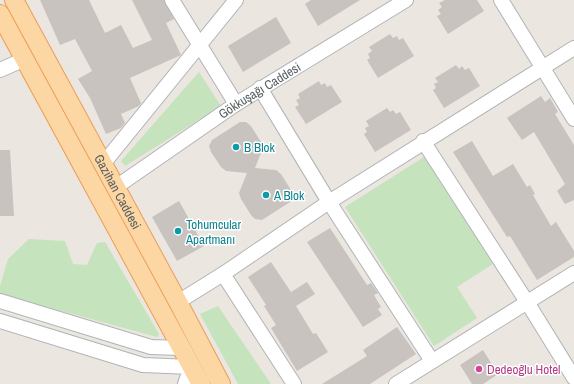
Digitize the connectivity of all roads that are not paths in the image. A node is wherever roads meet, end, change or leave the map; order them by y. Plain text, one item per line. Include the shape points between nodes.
1 (14, 0) edge
2 (172, 0) edge
3 (236, 0) edge
4 (406, 0) edge
5 (501, 0) edge
6 (0, 14) edge
7 (199, 45) junction
8 (574, 48) edge
9 (25, 59) junction
10 (543, 68) junction
11 (0, 70) edge
12 (260, 88) junction
13 (236, 104) junction
14 (574, 119) edge
15 (424, 141) junction
16 (103, 164) junction
17 (116, 188) junction
18 (330, 202) junction
19 (574, 273) edge
20 (223, 274) junction
21 (0, 301) edge
22 (178, 302) junction
23 (528, 302) junction
24 (0, 321) edge
25 (181, 348) junction
26 (432, 361) junction
27 (191, 367) junction
28 (574, 378) edge
29 (185, 384) edge
30 (201, 384) edge
31 (221, 384) edge
32 (294, 384) edge
33 (396, 384) edge

1 - 16 main road, Gazihan Caddesi
2 - 7 street
3 - 7 street
4 - 12 street, Gökkuşağı Caddesi
5 - 10 street
6 - 9 main road, Gazihan Caddesi
7 - 13 street
7 - 16 street
8 - 10 street
9 - 11 street
9 - 25 main road, Gazihan Caddesi
10 - 14 street
10 - 15 street
12 - 13 street, Gökkuşağı Caddesi
12 - 18 street
13 - 17 street, Gökkuşağı Caddesi
15 - 18 street
15 - 23 street
16 - 17 main road, Gazihan Caddesi
17 - 22 main road, Gazihan Caddesi
18 - 20 street
18 - 26 street
19 - 23 street
20 - 22 street
20 - 32 street
21 - 25 street via 151,347
22 - 31 main road, Gazihan Caddesi
23 - 26 street
23 - 28 street
24 - 27 street via 143,365
25 - 27 main road, Gazihan Caddesi
26 - 33 street
27 - 29 street
27 - 30 main road, Gazihan Caddesi

